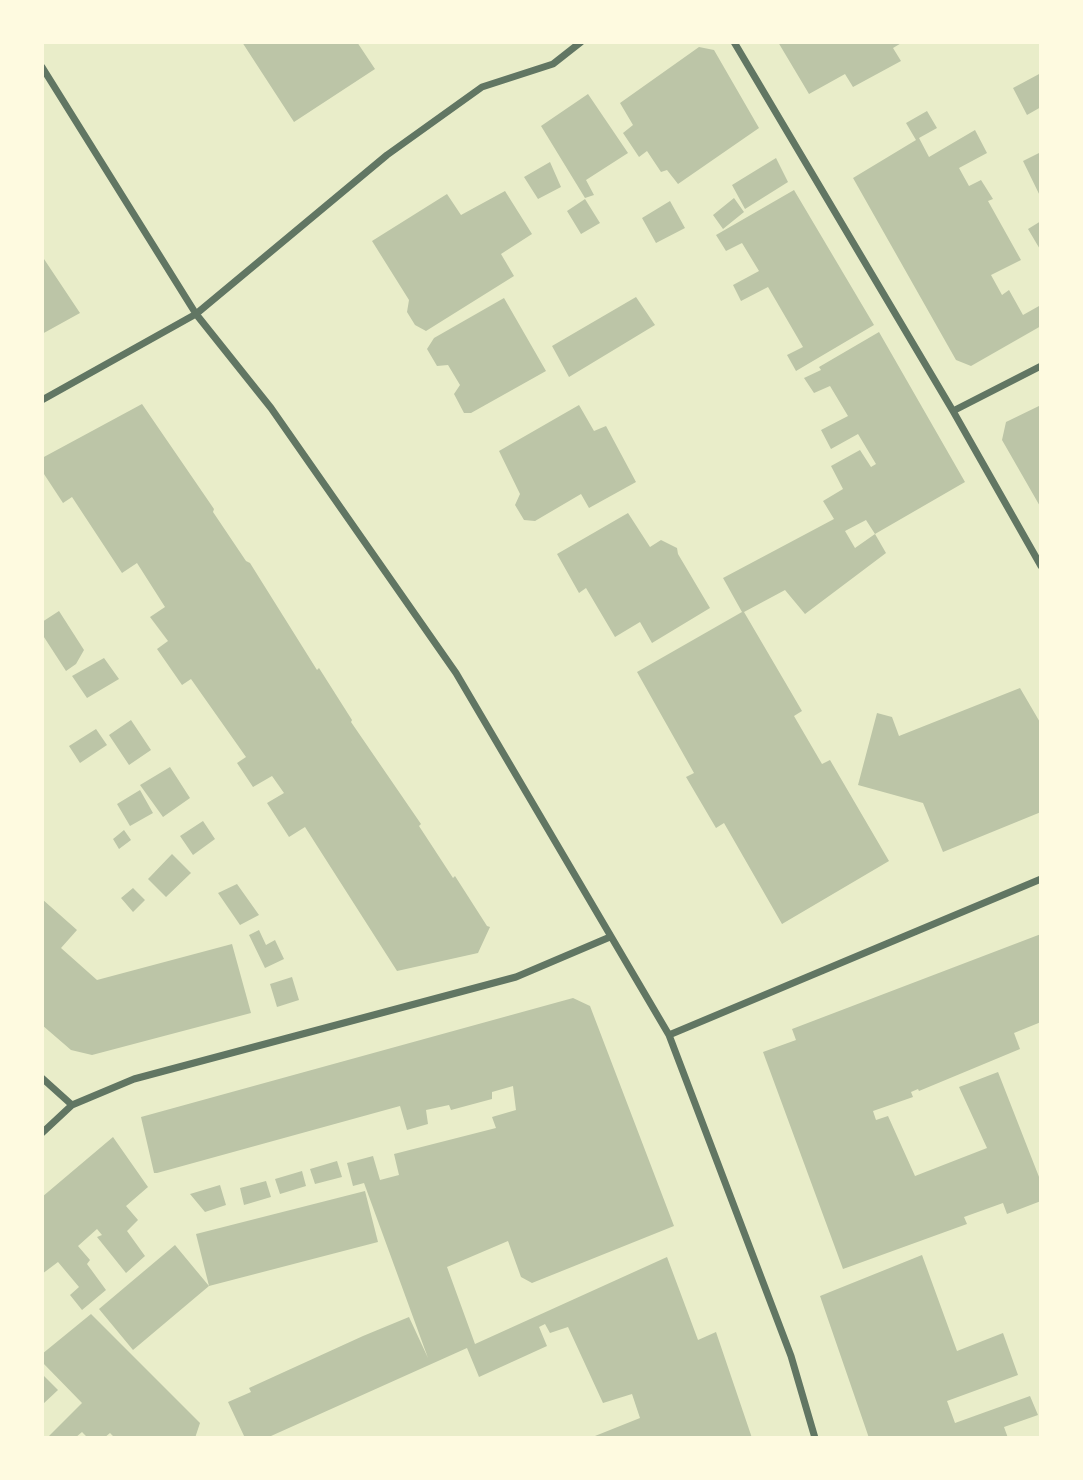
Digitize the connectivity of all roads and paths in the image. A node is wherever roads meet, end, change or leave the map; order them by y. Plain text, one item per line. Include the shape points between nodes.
1 (581, 42) edge
2 (734, 42) edge
3 (42, 67) edge
4 (196, 314) junction
5 (1041, 366) edge
6 (42, 400) edge
7 (953, 411) junction
8 (1041, 566) edge
9 (1041, 879) edge
10 (610, 937) junction
11 (669, 1035) junction
12 (42, 1077) edge
13 (72, 1105) junction
14 (42, 1132) edge
15 (816, 1438) edge

1 - 4 street via 552,64 482,88 408,140
2 - 7 street
3 - 4 street
4 - 6 street
4 - 10 street via 271,408 456,673
5 - 7 street
7 - 8 street
9 - 11 street
10 - 11 street
10 - 13 street via 516,977 134,1079
11 - 15 street via 792,1356
12 - 13 street
13 - 14 street

